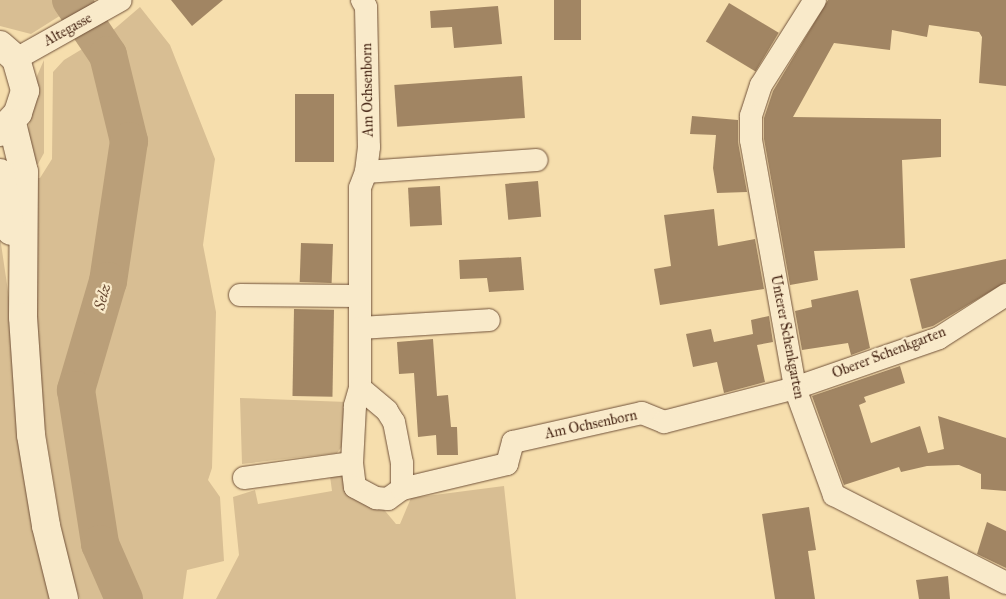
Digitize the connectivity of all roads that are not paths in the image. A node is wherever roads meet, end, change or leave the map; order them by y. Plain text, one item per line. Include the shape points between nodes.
1 (121, 0) edge
2 (815, 0) edge
3 (371, 2) edge
4 (8, 52) edge
5 (6, 127) edge
6 (537, 160) dead end
7 (366, 172) junction
8 (0, 173) edge
9 (240, 295) dead end
10 (1006, 295) edge
11 (359, 296) junction
12 (23, 317) junction
13 (489, 320) dead end
14 (360, 328) junction
15 (360, 388) junction
16 (795, 388) junction
17 (352, 463) junction
18 (244, 478) dead end
19 (402, 489) junction
20 (1006, 583) edge
21 (64, 599) edge

1 - 4 street, Altegasse via 52,40
2 - 16 street, Unterer Schenkgarten via 761,85 751,116 751,140
3 - 7 street, Am Ochsenborn
4 - 5 main road via 24,91
5 - 12 main road via 24,172
6 - 7 street
7 - 11 street, Am Ochsenborn via 360,188
8 - 12 main road
9 - 11 street
10 - 16 street, Oberer Schenkgarten via 939,338
11 - 14 street, Am Ochsenborn
12 - 21 main road via 26,390 37,481
13 - 14 street
14 - 15 street, Am Ochsenborn
15 - 17 street, Am Ochsenborn via 355,406
15 - 19 street via 388,411 394,422 402,463
16 - 19 street, Am Ochsenborn via 664,422 642,413 513,442 507,464
16 - 20 street, Unterer Schenkgarten via 834,495
17 - 18 street
17 - 19 street, Am Ochsenborn via 355,486 376,498 388,499

